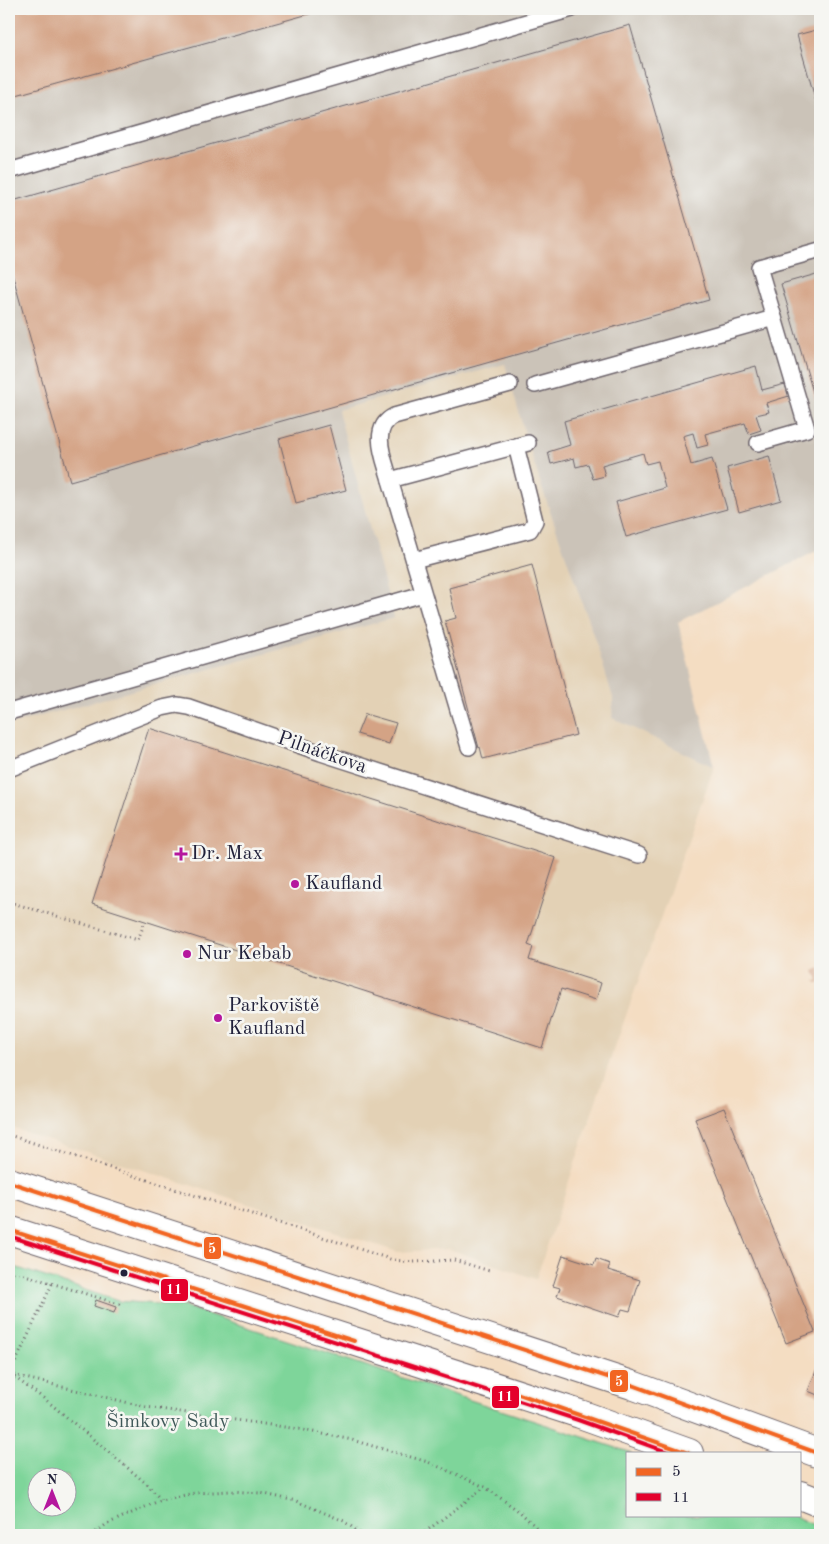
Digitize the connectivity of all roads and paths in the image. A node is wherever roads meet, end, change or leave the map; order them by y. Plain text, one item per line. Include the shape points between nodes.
1 (572, 9) edge
2 (9, 171) edge
3 (820, 250) edge
4 (774, 318) junction
5 (510, 384) dead end
6 (535, 385) dead end
7 (758, 443) dead end
8 (390, 480) junction
9 (414, 560) junction
10 (424, 594) junction
11 (9, 712) edge
12 (469, 747) dead end
13 (9, 769) edge
14 (639, 855) dead end
15 (9, 902) edge
16 (145, 921) dead end
17 (9, 1136) edge
18 (9, 1182) edge
19 (9, 1230) edge
20 (9, 1270) edge
21 (490, 1271) dead end
22 (52, 1284) junction
23 (122, 1305) dead end
24 (9, 1374) edge
25 (686, 1452) edge
26 (820, 1454) edge
27 (485, 1487) junction
28 (802, 1496) edge
29 (161, 1500) junction
30 (820, 1503) edge
31 (92, 1535) edge
32 (362, 1535) edge
33 (421, 1535) edge
34 (544, 1535) edge

1 - 2 lane
3 - 4 lane via 760,267
4 - 6 lane
4 - 7 lane via 807,429
5 - 8 lane via 388,419 380,435 380,445
8 - 9 lane
8 - 9 lane via 522,444 535,520 530,530
9 - 10 lane
10 - 11 lane
10 - 12 lane
13 - 14 lane, Pilnáčkova via 162,708 177,705
15 - 16 path via 138,940
17 - 21 path via 393,1260 454,1260
18 - 26 main road via 632,1384
19 - 25 main road via 552,1405
20 - 22 path
22 - 23 path
22 - 24 path
24 - 27 path via 146,1407 298,1428 352,1440 428,1462
24 - 29 path via 46,1400 147,1484
27 - 33 path
27 - 34 path via 520,1512
28 - 30 main road
29 - 31 path via 107,1524
29 - 32 path via 196,1493 260,1493 296,1501 344,1521

